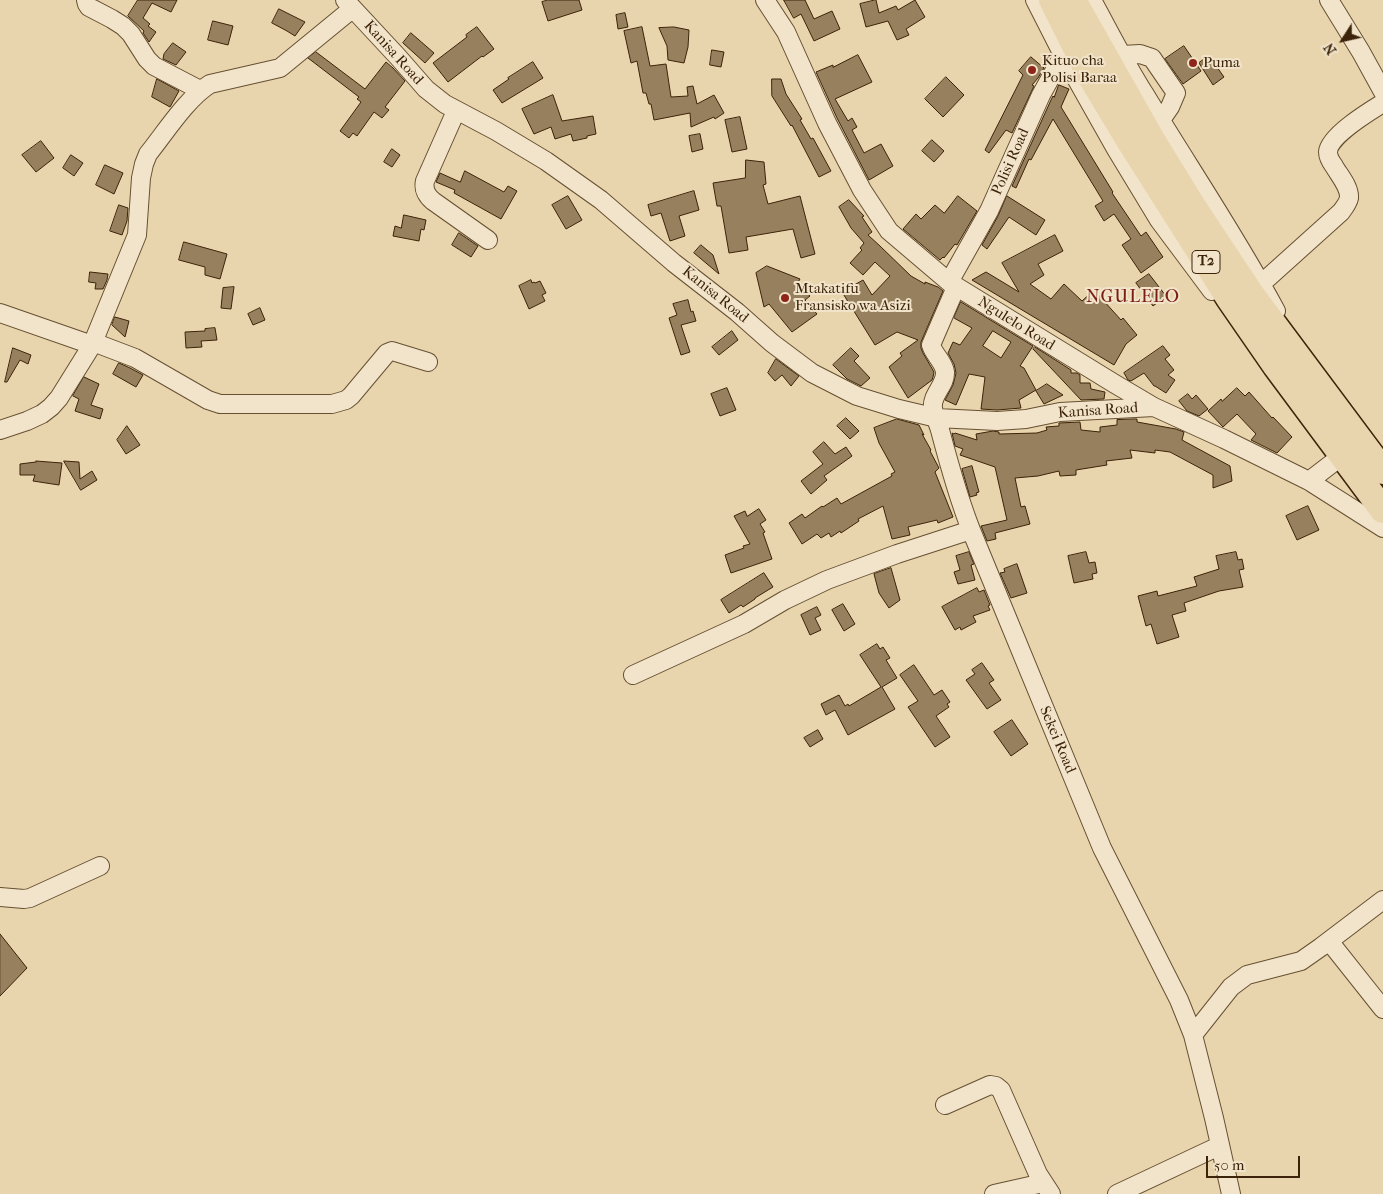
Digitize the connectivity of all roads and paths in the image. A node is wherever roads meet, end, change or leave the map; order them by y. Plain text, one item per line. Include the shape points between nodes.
1 (86, 0) edge
2 (765, 0) edge
3 (1035, 0) edge
4 (1052, 0) edge
5 (1329, 0) edge
6 (348, 4) edge
7 (1079, 19) edge
8 (1122, 55) junction
9 (200, 90) junction
10 (1383, 92) edge
11 (1383, 104) edge
12 (456, 111) junction
13 (1161, 120) junction
14 (488, 240) dead end
15 (953, 284) junction
16 (1261, 284) junction
17 (0, 313) edge
18 (92, 344) junction
19 (428, 362) dead end
20 (1307, 368) junction
21 (1154, 407) junction
22 (937, 418) junction
23 (0, 430) edge
24 (1343, 455) junction
25 (1383, 471) edge
26 (1309, 481) junction
27 (1383, 510) edge
28 (1383, 528) edge
29 (971, 530) junction
30 (633, 675) dead end
31 (100, 866) dead end
32 (0, 897) edge
33 (1383, 900) edge
34 (1329, 941) junction
35 (1383, 1010) edge
36 (1194, 1035) junction
37 (945, 1105) dead end
38 (1219, 1146) junction
39 (1047, 1189) edge
40 (994, 1194) edge
41 (1117, 1194) edge
42 (1230, 1194) edge

1 - 9 street via 90,7 123,26 154,66
2 - 15 street, Ngulelo Road via 786,32 862,190 890,232
3 - 7 street
4 - 7 highway, T2
5 - 10 street
6 - 9 street via 280,68 210,84
6 - 12 street, Kanisa Road via 426,89
7 - 8 street
7 - 15 street, Polisi Road
7 - 20 highway, T2 via 1107,58 1194,208 1251,294
7 - 24 highway, T2 via 1090,74 1130,142 1229,298
8 - 13 street
8 - 13 street via 1140,54 1152,58 1176,93
9 - 18 street via 148,154 141,178 137,235
11 - 16 street via 1350,125 1329,148 1330,161 1348,192 1346,206
12 - 14 street via 424,188 433,201
12 - 22 street, Kanisa Road via 546,161 600,200 812,373 857,396
13 - 16 street
15 - 21 street, Ngulelo Road
15 - 22 street, Sekei Road via 931,345 945,373 933,402
16 - 20 street
17 - 18 street
18 - 19 street via 135,358 220,404 332,404 351,396 386,353
18 - 23 street via 51,407
20 - 25 highway, T2
21 - 22 street, Kanisa Road via 1060,412 997,421
21 - 26 street, Ngulelo Road
22 - 29 street, Sekei Road
24 - 26 street
24 - 27 highway, T2
26 - 28 street, Ngulelo Road
29 - 30 street via 827,580 744,624
29 - 36 street, Sekei Road via 1102,848
31 - 32 street via 30,898
33 - 34 street
34 - 35 street
34 - 36 street via 1300,961 1238,980
36 - 38 street, Sekei Road
37 - 39 street via 990,1085 1001,1090
38 - 41 street
38 - 42 street, Sekei Road
39 - 40 street

